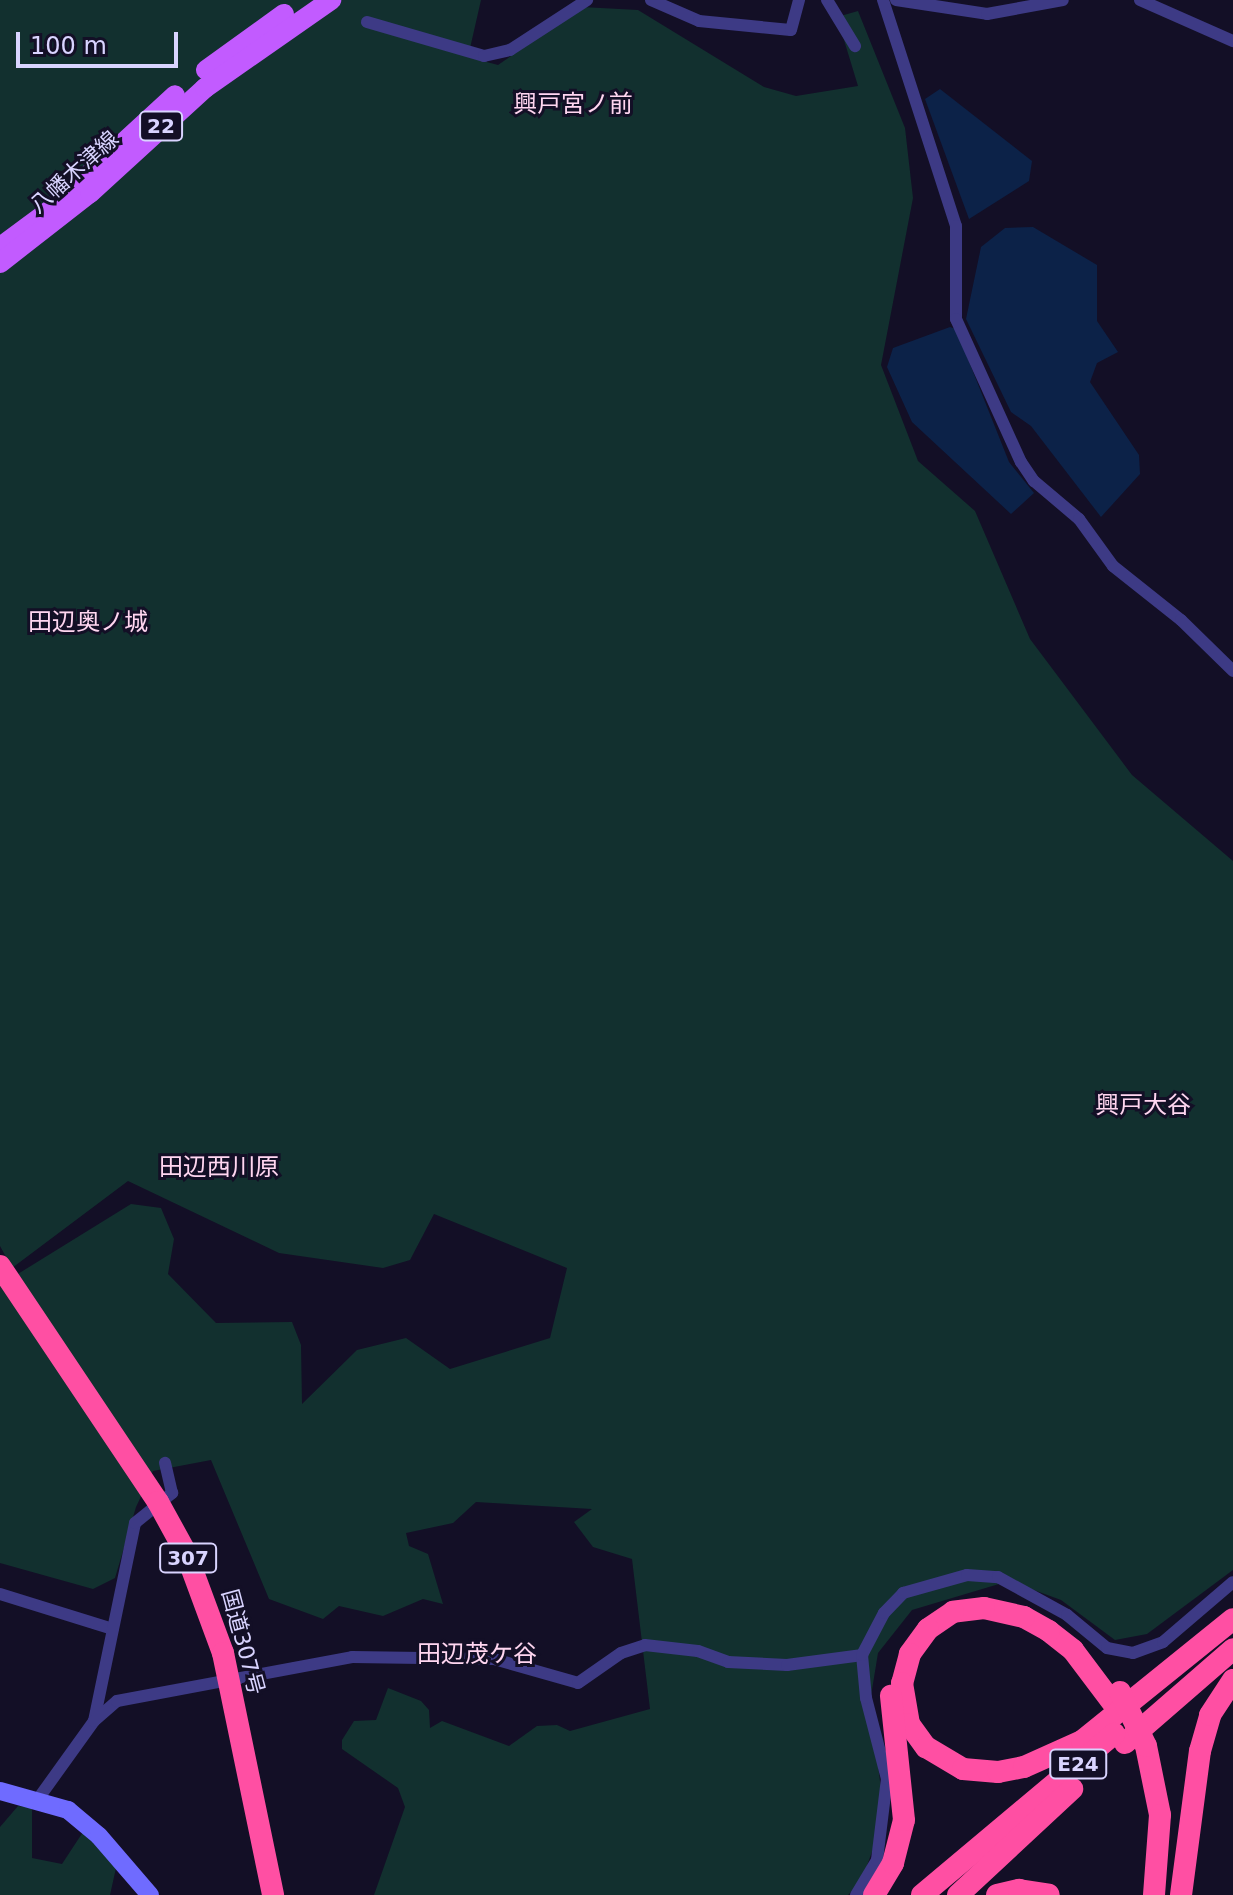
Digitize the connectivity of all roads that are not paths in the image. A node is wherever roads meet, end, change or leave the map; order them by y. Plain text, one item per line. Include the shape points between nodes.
1 (306, 0) edge
2 (331, 0) edge
3 (587, 0) edge
4 (651, 0) edge
5 (799, 0) edge
6 (827, 0) edge
7 (883, 0) edge
8 (896, 0) edge
9 (1063, 0) edge
10 (1140, 0) edge
11 (367, 22) dead end
12 (1233, 41) edge
13 (855, 46) dead end
14 (0, 247) edge
15 (0, 263) edge
16 (1233, 671) edge
17 (0, 1266) edge
18 (165, 1463) dead end
19 (160, 1505) junction
20 (1233, 1582) edge
21 (0, 1594) edge
22 (1233, 1619) edge
23 (113, 1629) junction
24 (1233, 1631) edge
25 (1233, 1649) edge
26 (862, 1655) junction
27 (1233, 1680) edge
28 (231, 1683) junction
29 (1116, 1697) junction
30 (94, 1721) junction
31 (1141, 1749) junction
32 (0, 1791) edge
33 (38, 1799) junction
34 (150, 1895) edge
35 (273, 1895) edge
36 (856, 1895) edge
37 (874, 1895) edge
38 (922, 1895) edge
39 (958, 1895) edge
40 (997, 1895) edge
41 (1049, 1895) edge
42 (1143, 1895) edge
43 (1154, 1895) edge
44 (1181, 1895) edge

1 - 14 main road, 八幡木津線 / 22 via 209,68 49,211
2 - 15 main road, 八幡木津線 / 22 via 215,80 90,193
3 - 11 street via 510,50 484,56
4 - 5 street via 699,21 791,30
6 - 13 street
7 - 16 street via 956,226 956,319 1021,462 1034,481 1073,511 1113,566 1181,620
8 - 9 street via 987,14
10 - 12 street
17 - 19 highway, 国道307号 / 307
18 - 19 street via 172,1493
19 - 23 street via 135,1523
19 - 28 highway, 国道307号 / 307 via 209,1606
20 - 26 street via 1163,1642 1133,1653 1107,1648 1067,1615 998,1577 934,1581 903,1593 884,1613
21 - 23 street
22 - 29 highway via 1082,1741 1032,1764 998,1772 963,1769 926,1747 909,1724 902,1683 916,1640 928,1629 953,1612 984,1608 1024,1617 1049,1631
23 - 30 street
24 - 38 highway, E24
25 - 39 highway, E24
26 - 28 street via 787,1665 728,1662 698,1651 645,1645 621,1653 578,1683 494,1659 385,1655
26 - 36 street via 866,1698 887,1779 877,1860
27 - 44 highway via 1210,1715 1200,1751
28 - 30 street via 117,1701
28 - 35 highway, 国道307号 / 307
29 - 31 highway
29 - 37 highway via 1071,1635 1019,1604 969,1598 929,1614 902,1643 889,1682 904,1820 893,1863
30 - 33 street
31 - 42 highway via 1150,1816
31 - 43 highway via 1161,1825
32 - 33 street
33 - 34 street via 84,1823
40 - 41 highway via 1019,1890

